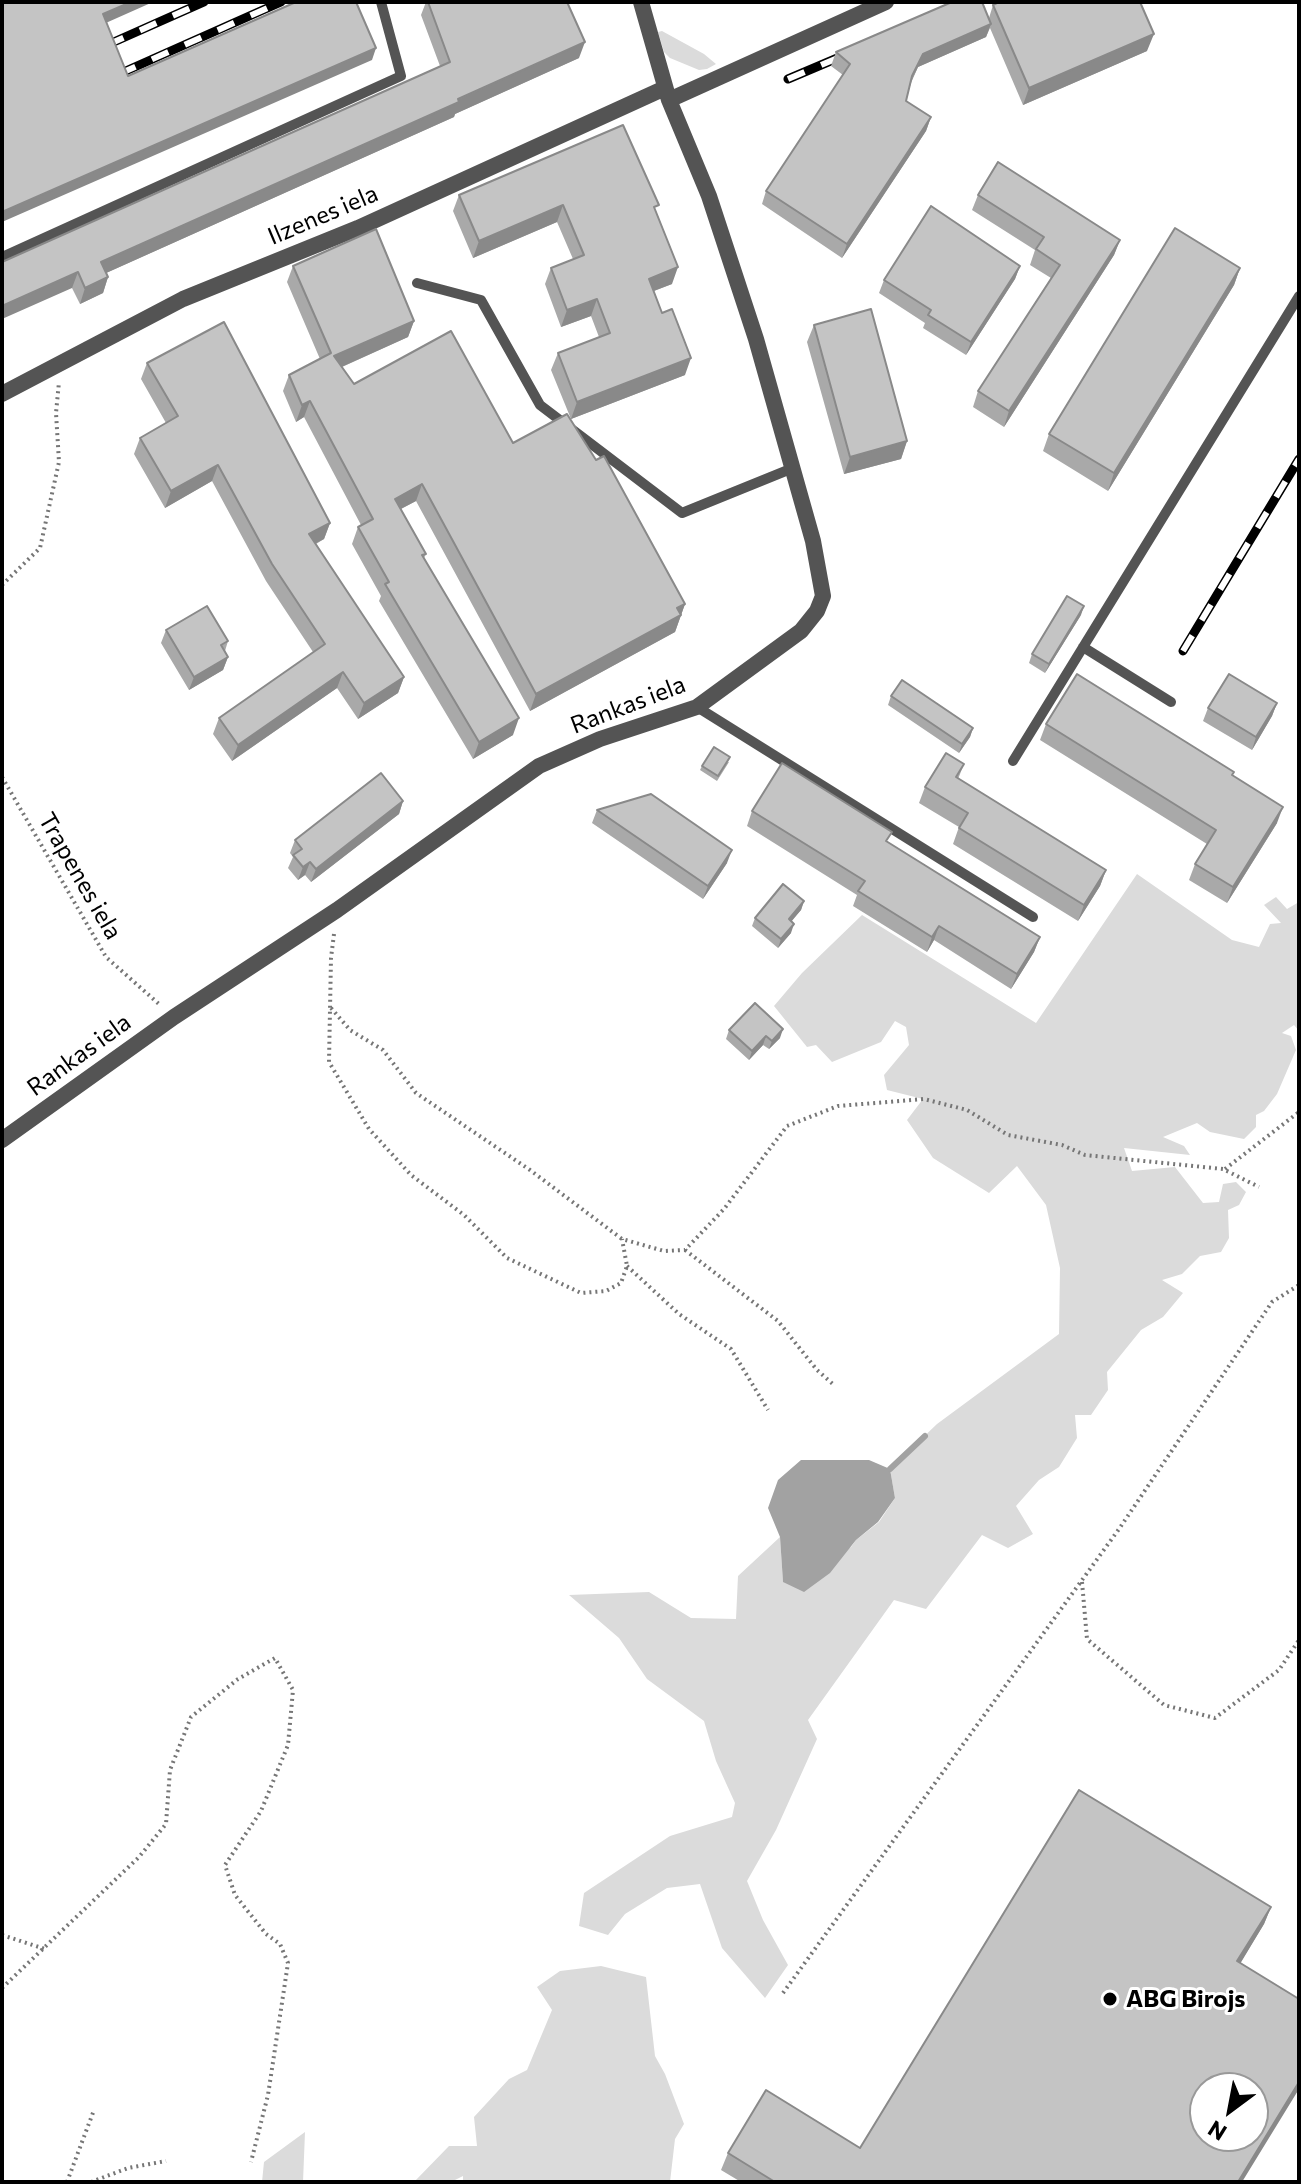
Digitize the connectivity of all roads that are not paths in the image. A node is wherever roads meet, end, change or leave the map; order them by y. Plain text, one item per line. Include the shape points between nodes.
1 (381, 2) edge
2 (641, 2) edge
3 (886, 2) edge
4 (667, 94) junction
5 (2, 257) edge
6 (417, 283) dead end
7 (1299, 296) edge
8 (2, 394) edge
9 (793, 468) junction
10 (1083, 647) junction
11 (1171, 702) dead end
12 (697, 707) junction
13 (1013, 761) dead end
14 (1033, 917) dead end
15 (2, 1140) edge

1 - 5 lane via 401,76
2 - 4 street, Rankas iela
3 - 4 street, Ilzenes iela
4 - 8 street, Ilzenes iela via 183,299
4 - 9 street, Rankas iela via 713,210
6 - 9 lane via 481,300 540,405 682,513
7 - 10 lane
9 - 12 street, Rankas iela via 823,596 817,611 801,631
10 - 11 lane
10 - 13 lane
12 - 14 lane
12 - 15 street, Rankas iela via 539,766

